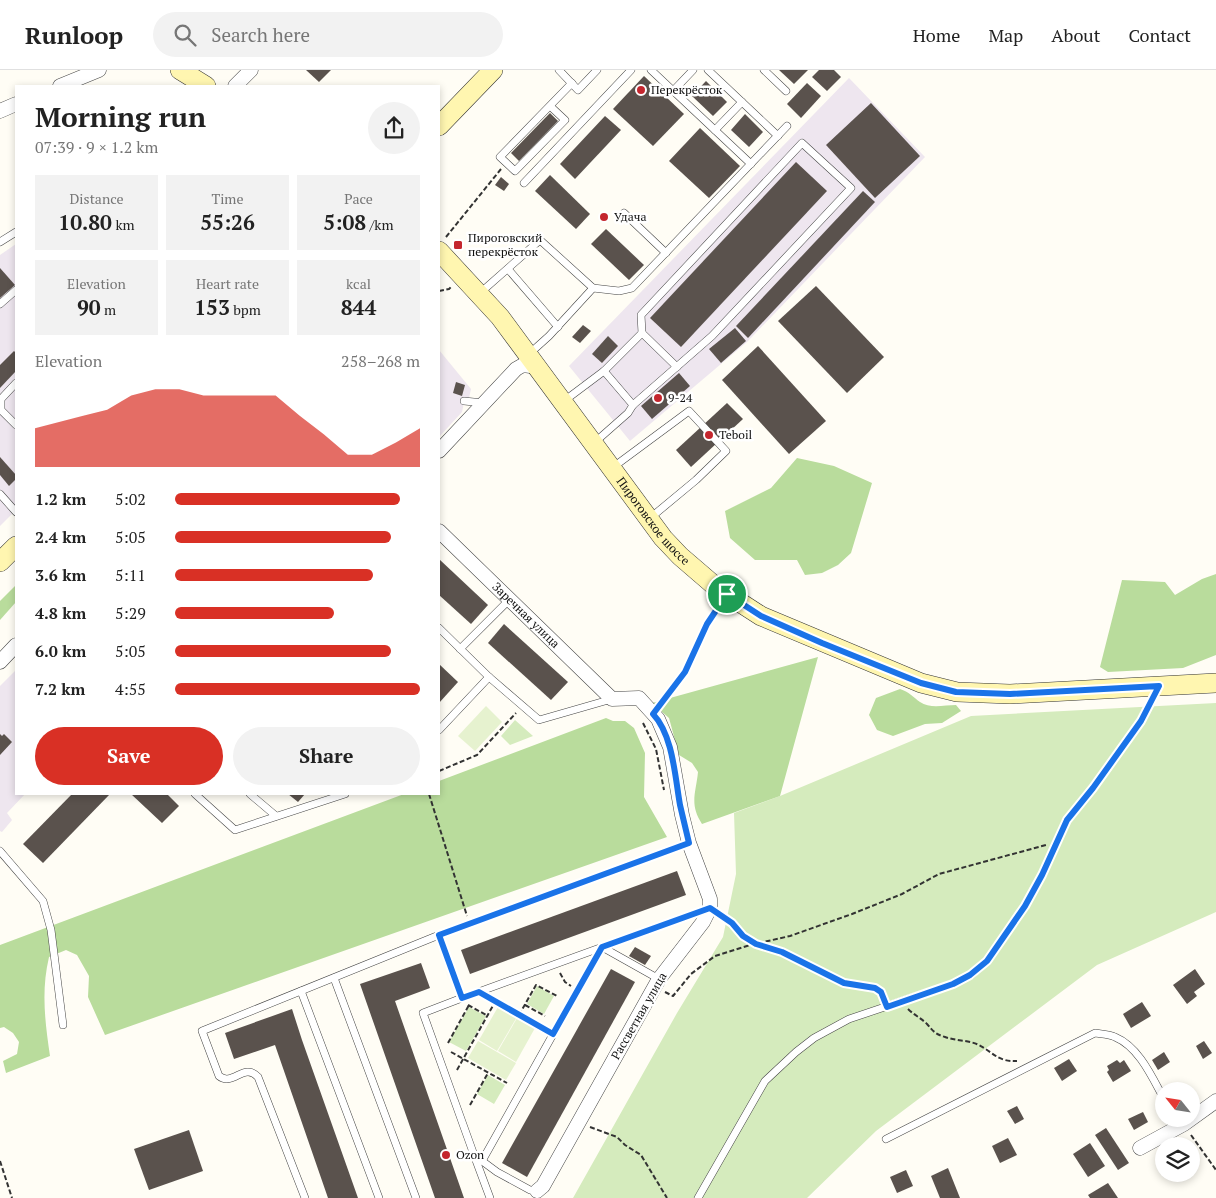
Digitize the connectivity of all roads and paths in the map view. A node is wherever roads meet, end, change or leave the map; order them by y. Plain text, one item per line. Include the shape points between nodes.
1 (99, 70) edge
2 (180, 70) edge
3 (251, 70) edge
4 (559, 70) edge
5 (597, 70) edge
6 (631, 70) edge
7 (651, 70) edge
8 (693, 70) edge
9 (708, 70) edge
10 (764, 70) edge
11 (485, 74) edge
12 (572, 83) junction
13 (62, 85) edge
14 (204, 85) edge
15 (236, 85) edge
16 (673, 91) junction
17 (786, 91) dead end
18 (742, 102) junction
19 (15, 104) edge
20 (550, 106) junction
21 (0, 111) edge
22 (440, 125) edge
23 (787, 126) dead end
24 (715, 130) junction
25 (778, 136) junction
26 (506, 162) junction
27 (751, 164) junction
28 (524, 183) dead end
29 (624, 213) dead end
30 (15, 233) edge
31 (0, 242) edge
32 (442, 244) edge
33 (666, 253) junction
34 (508, 269) junction
35 (452, 286) dead end
36 (594, 288) junction
37 (15, 291) edge
38 (440, 291) edge
39 (480, 293) junction
40 (0, 304) edge
41 (558, 327) junction
42 (642, 333) junction
43 (530, 356) junction
44 (677, 367) junction
45 (516, 369) junction
46 (604, 371) junction
47 (15, 383) edge
48 (464, 401) dead end
49 (564, 401) junction
50 (486, 405) junction
51 (633, 405) junction
52 (15, 424) edge
53 (594, 443) junction
54 (440, 450) edge
55 (612, 468) junction
56 (0, 494) edge
57 (15, 511) edge
58 (649, 520) junction
59 (440, 532) edge
60 (15, 547) edge
61 (0, 562) edge
62 (727, 594) junction
63 (510, 600) junction
64 (441, 634) edge
65 (15, 647) edge
66 (460, 649) junction
67 (0, 662) edge
68 (489, 677) junction
69 (1216, 684) edge
70 (1159, 686) junction
71 (612, 699) junction
72 (522, 706) junction
73 (648, 718) junction
74 (440, 729) edge
75 (440, 772) edge
76 (196, 795) edge
77 (251, 795) edge
78 (342, 795) edge
79 (429, 795) edge
80 (666, 795) dead end
81 (276, 816) junction
82 (1057, 842) junction
83 (689, 843) junction
84 (0, 851) edge
85 (710, 908) junction
86 (470, 923) junction
87 (439, 935) junction
88 (756, 944) junction
89 (602, 947) junction
90 (556, 964) junction
91 (334, 978) junction
92 (656, 983) junction
93 (578, 989) junction
94 (302, 991) junction
95 (479, 992) junction
96 (557, 996) dead end
97 (462, 998) junction
98 (496, 1001) junction
99 (902, 1002) junction
100 (525, 1005) junction
101 (887, 1007) junction
102 (519, 1015) junction
103 (488, 1016) junction
104 (545, 1016) dead end
105 (64, 1025) dead end
106 (553, 1034) junction
107 (448, 1043) dead end
108 (451, 1052) dead end
109 (464, 1059) junction
110 (1042, 1060) junction
111 (457, 1070) dead end
112 (488, 1072) junction
113 (1155, 1082) edge
114 (507, 1083) dead end
115 (1216, 1101) edge
116 (470, 1104) dead end
117 (1200, 1110) edge
118 (579, 1121) junction
119 (1171, 1128) edge
120 (1184, 1128) edge
121 (886, 1139) dead end
122 (1140, 1148) dead end
123 (474, 1155) junction
124 (0, 1160) edge
125 (482, 1161) junction
126 (1216, 1170) edge
127 (537, 1191) joint
128 (12, 1198) edge
129 (305, 1198) edge
130 (379, 1198) edge
131 (416, 1198) edge
132 (490, 1198) edge
133 (667, 1198) edge
134 (698, 1198) edge

1 - 13 street
2 - 14 main road
3 - 15 street
4 - 12 lane
5 - 12 lane via 578,90
6 - 28 lane
7 - 16 lane
8 - 16 lane
9 - 18 lane
10 - 17 lane
11 - 22 main road
12 - 20 lane
16 - 24 lane
18 - 24 lane
18 - 25 lane
19 - 21 street
20 - 26 lane via 500,157
20 - 26 lane via 565,120 515,171
23 - 25 lane
24 - 27 lane
25 - 27 lane
26 - 32 path
27 - 33 lane
29 - 33 lane
30 - 31 lane
32 - 39 main road, Пироговское шоссе
33 - 36 lane via 632,288 620,292
34 - 36 lane via 540,240
34 - 39 lane
34 - 41 lane
35 - 38 path
36 - 41 lane
37 - 40 lane
39 - 43 main road, Пироговское шоссе
41 - 43 lane
42 - 44 lane
42 - 44 lane via 641,315 802,143 851,188 712,336
42 - 46 lane
43 - 45 street
43 - 45 street via 522,354
43 - 49 main road, Пироговское шоссе
44 - 51 lane
45 - 50 street
46 - 49 lane
46 - 51 lane
47 - 52 lane via 0,399 1,410
48 - 50 lane
49 - 53 main road, Пироговское шоссе
50 - 54 street
51 - 53 lane via 628,414
53 - 55 main road, Пироговское шоссе
55 - 58 main road, Пироговское шоссе
55 - 58 lane via 689,411 726,451
56 - 57 lane
58 - 62 main road, Пироговское шоссе via 680,556
59 - 63 street, Заречная улица
60 - 61 main road
62 - 70 main road, Пироговское шоссе via 761,616 822,643 921,683 956,692 1010,694
62 - 73 path via 707,624 685,672
63 - 66 lane
63 - 71 street, Заречная улица
64 - 66 lane
65 - 67 street
66 - 68 lane
68 - 72 lane
68 - 74 lane
69 - 70 main road, Пироговское шоссе
70 - 82 lane via 1141,721 1067,820
71 - 72 lane via 539,720
71 - 73 street via 639,698
72 - 75 path via 478,755
73 - 80 path
73 - 83 street via 658,719 670,748
76 - 81 lane via 235,830
77 - 81 lane
78 - 81 lane
79 - 86 path
82 - 88 path via 939,874 902,894 852,914 790,936
82 - 99 lane via 1025,906 987,961 953,984
83 - 85 street via 708,891
83 - 86 lane
84 - 105 lane via 42,901 51,930
85 - 88 path
85 - 89 lane
85 - 92 street, Рассветная улица
86 - 87 lane
87 - 91 lane
87 - 97 lane
88 - 92 path via 704,963 673,996
88 - 101 path via 782,952 844,983 875,988 881,992
89 - 90 lane
89 - 92 lane
89 - 93 lane
90 - 93 path via 564,982
90 - 95 lane
91 - 94 lane
91 - 131 lane
92 - 118 street, Рассветная улица
93 - 106 lane
94 - 129 lane via 202,1031 219,1076 228,1079 248,1071 258,1077
94 - 130 lane
95 - 97 lane
95 - 98 path
96 - 100 path via 536,985
97 - 123 lane via 423,1013
98 - 102 path
98 - 103 path
99 - 101 lane
99 - 110 path via 931,1031 944,1037 973,1042 1007,1062
100 - 102 path
100 - 104 path
101 - 134 lane via 848,1019 814,1038 780,1065 765,1081
102 - 106 path
103 - 107 path via 468,1005
103 - 109 path
106 - 125 lane
108 - 109 path
109 - 111 path
109 - 112 path
110 - 113 lane via 1095,1033 1113,1036 1126,1043 1146,1066
110 - 121 lane
112 - 114 path
112 - 116 path
115 - 117 street
118 - 127 street, Рассветная улица via 543,1186
118 - 133 path via 617,1137 641,1155
119 - 122 street
120 - 126 path
123 - 125 lane
123 - 132 lane
124 - 128 path
125 - 127 lane via 522,1186

